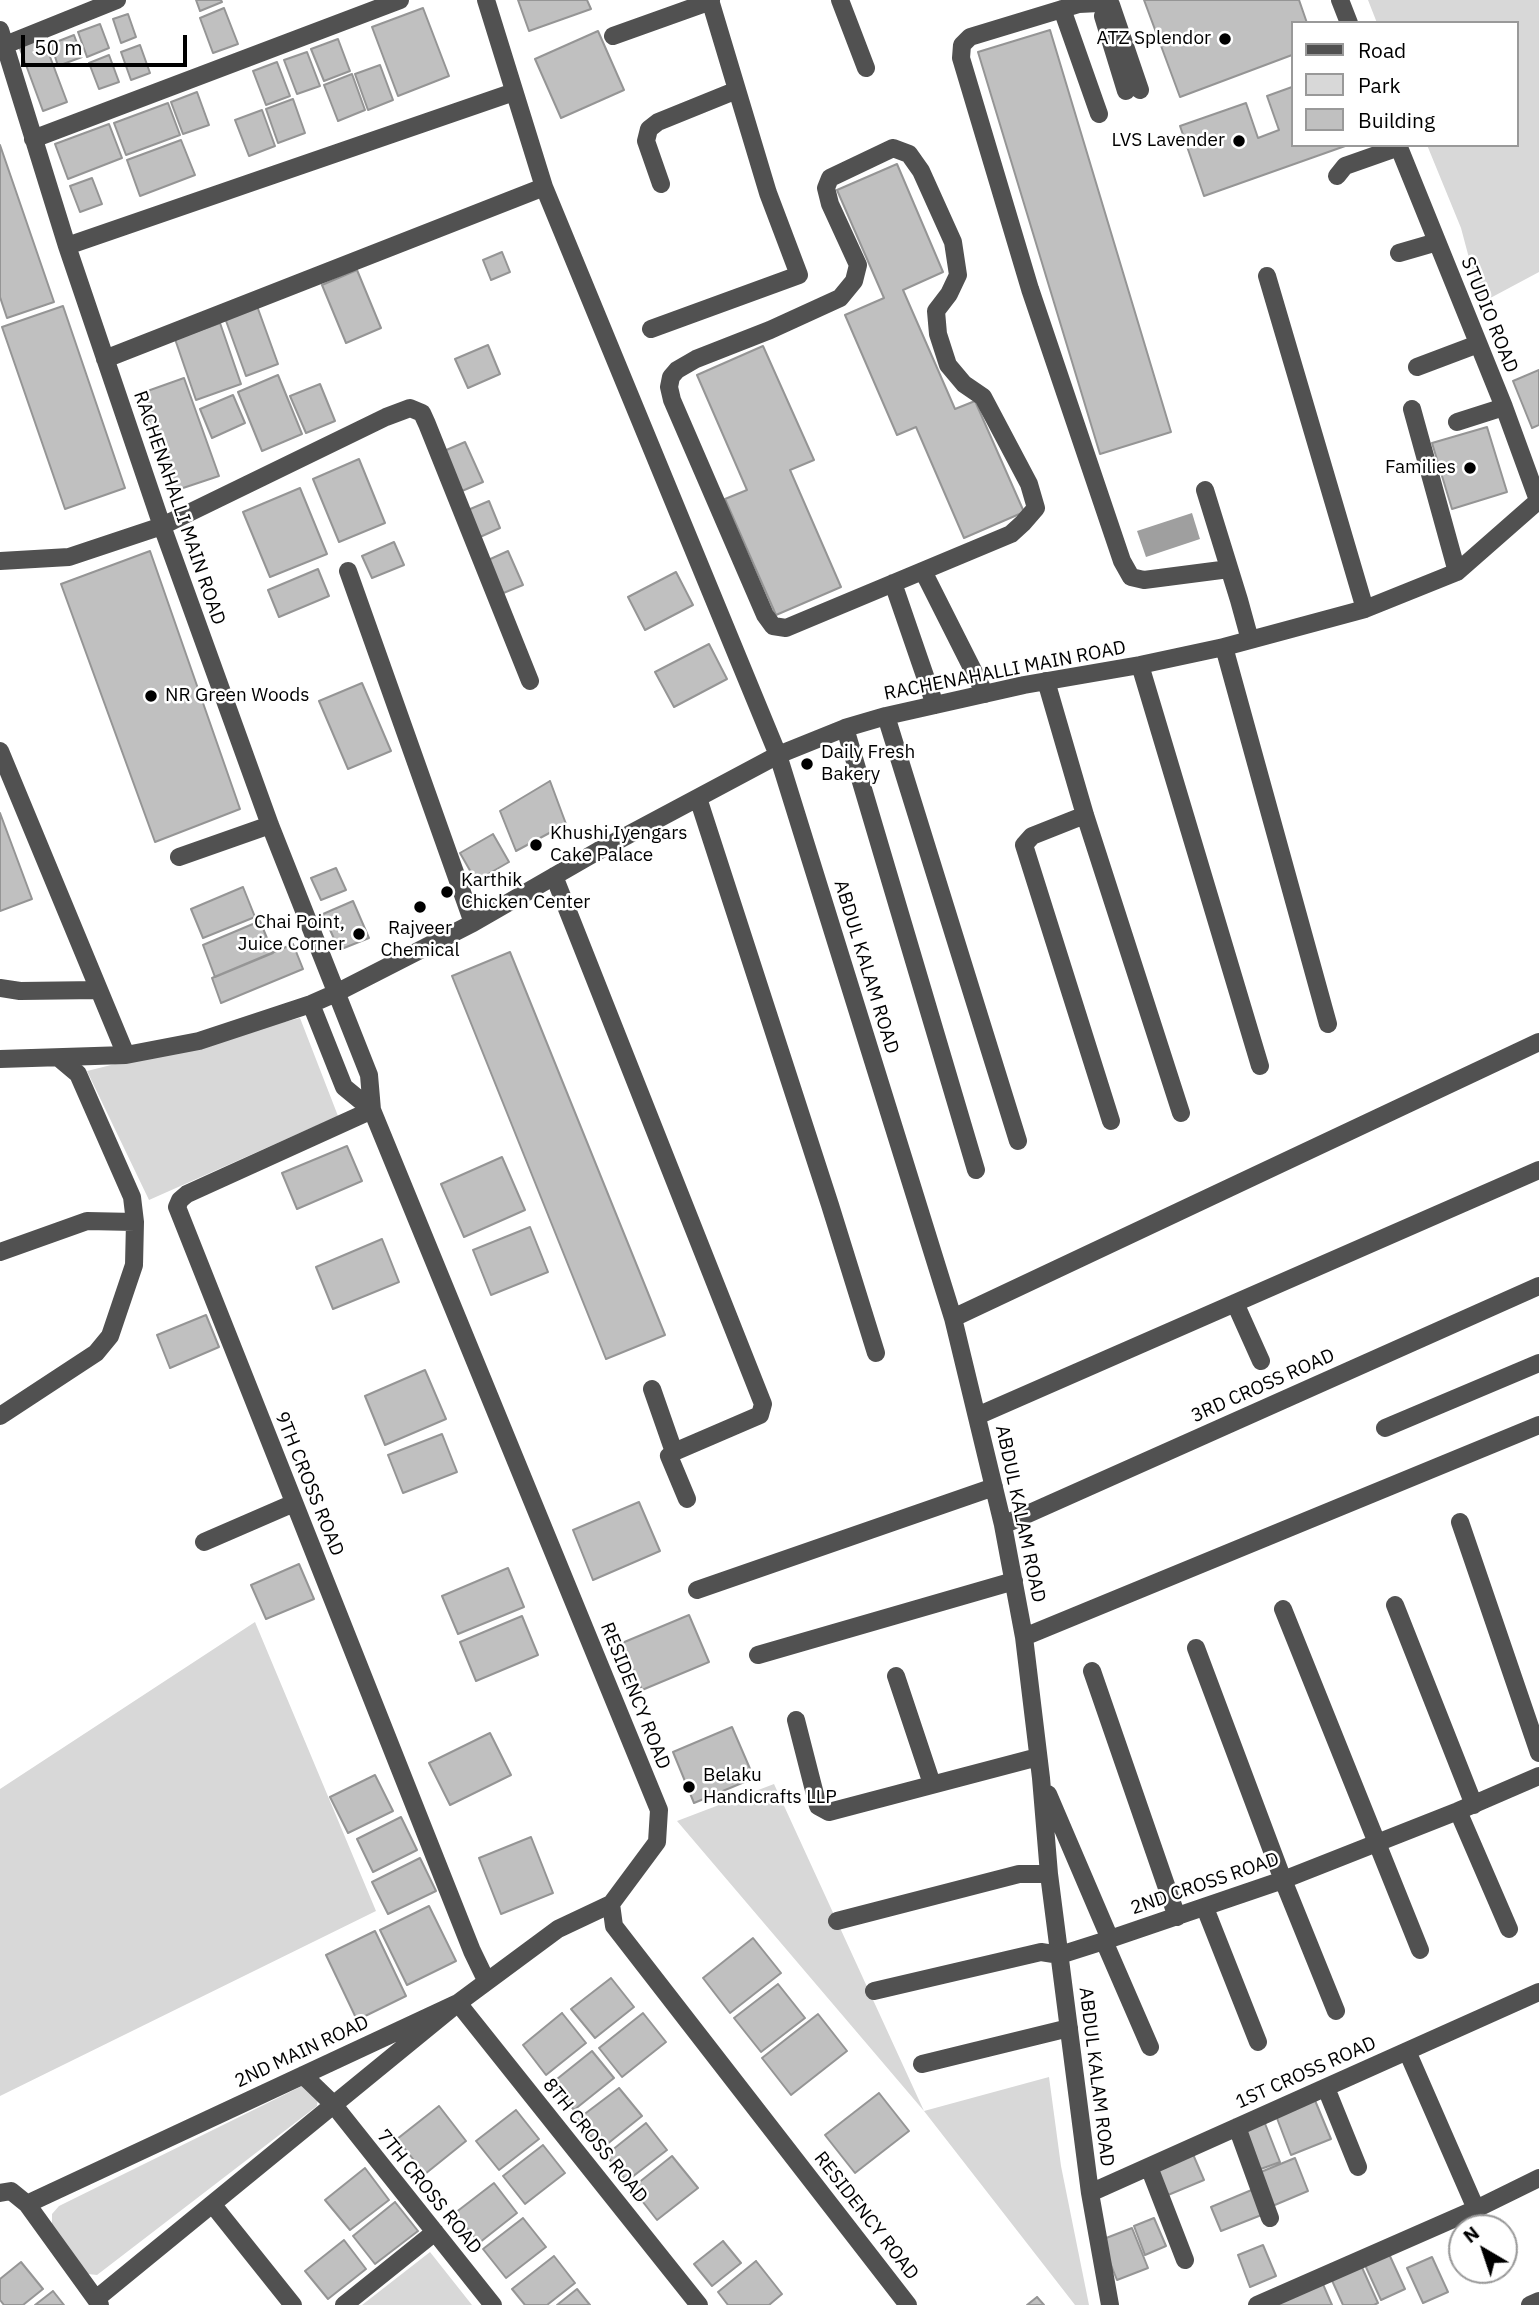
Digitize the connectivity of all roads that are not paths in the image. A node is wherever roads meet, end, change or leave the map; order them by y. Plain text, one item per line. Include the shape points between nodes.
1 (117, 0) edge
2 (400, 0) edge
3 (486, 0) edge
4 (710, 0) edge
5 (840, 0) edge
6 (1339, 0) edge
7 (1062, 9) junction
8 (1348, 21) edge
9 (613, 36) dead end
10 (2, 38) edge
11 (866, 68) dead end
12 (737, 90) junction
13 (1133, 91) dead end
14 (514, 92) junction
15 (1099, 114) dead end
16 (33, 139) junction
17 (1395, 147) edge
18 (1398, 147) edge
19 (1338, 176) dead end
20 (661, 184) dead end
21 (544, 187) junction
22 (1437, 242) junction
23 (67, 246) junction
24 (1399, 253) dead end
25 (1267, 276) dead end
26 (650, 329) dead end
27 (1478, 344) junction
28 (105, 359) junction
29 (1417, 367) dead end
30 (1504, 407) junction
31 (1412, 409) dead end
32 (1457, 422) dead end
33 (1205, 491) dead end
34 (1539, 501) edge
35 (162, 526) junction
36 (0, 561) edge
37 (1229, 569) junction
38 (348, 571) dead end
39 (923, 571) junction
40 (1457, 572) junction
41 (893, 583) junction
42 (1365, 609) junction
43 (1250, 640) junction
44 (1224, 647) junction
45 (1140, 665) junction
46 (530, 681) dead end
47 (1046, 681) junction
48 (985, 694) junction
49 (935, 705) junction
50 (886, 716) junction
51 (845, 729) junction
52 (0, 751) edge
53 (778, 755) junction
54 (698, 797) junction
55 (1084, 816) junction
56 (270, 825) junction
57 (179, 857) dead end
58 (554, 876) junction
59 (473, 923) junction
60 (0, 988) edge
61 (99, 990) junction
62 (336, 993) junction
63 (311, 1003) junction
64 (1328, 1024) dead end
65 (1539, 1042) edge
66 (126, 1055) junction
67 (59, 1058) junction
68 (0, 1059) edge
69 (1260, 1066) dead end
70 (372, 1110) junction
71 (1181, 1113) dead end
72 (1111, 1121) dead end
73 (1017, 1141) dead end
74 (976, 1170) dead end
75 (1539, 1170) edge
76 (135, 1222) junction
77 (0, 1252) edge
78 (1539, 1286) edge
79 (1235, 1303) junction
80 (953, 1318) junction
81 (876, 1353) dead end
82 (1261, 1362) dead end
83 (1539, 1363) edge
84 (652, 1389) dead end
85 (0, 1416) edge
86 (977, 1416) junction
87 (1539, 1425) edge
88 (1385, 1428) dead end
89 (674, 1451) junction
90 (994, 1487) junction
91 (687, 1499) dead end
92 (294, 1503) junction
93 (1460, 1522) dead end
94 (1003, 1525) junction
95 (204, 1542) dead end
96 (1014, 1581) junction
97 (697, 1590) dead end
98 (1395, 1605) dead end
99 (1283, 1609) dead end
100 (1024, 1637) junction
101 (1196, 1648) dead end
102 (758, 1655) dead end
103 (1091, 1671) dead end
104 (896, 1676) dead end
105 (796, 1720) dead end
106 (1539, 1753) edge
107 (1038, 1757) junction
108 (1539, 1776) edge
109 (1041, 1778) junction
110 (932, 1784) junction
111 (1466, 1808) junction
112 (1378, 1841) junction
113 (1049, 1874) junction
114 (1283, 1880) junction
115 (611, 1904) junction
116 (1205, 1908) junction
117 (1177, 1917) junction
118 (836, 1921) dead end
119 (1509, 1929) dead end
120 (1107, 1940) junction
121 (1420, 1950) dead end
122 (1060, 1955) junction
123 (486, 1980) junction
124 (874, 1992) dead end
125 (1539, 1992) edge
126 (458, 2003) junction
127 (1336, 2011) dead end
128 (1069, 2028) junction
129 (1258, 2042) dead end
130 (1150, 2047) dead end
131 (1407, 2051) junction
132 (922, 2064) dead end
133 (303, 2075) junction
134 (1326, 2088) junction
135 (333, 2104) junction
136 (1237, 2127) junction
137 (1149, 2167) junction
138 (1358, 2167) dead end
139 (1539, 2178) edge
140 (0, 2193) edge
141 (1090, 2193) junction
142 (27, 2204) junction
143 (213, 2205) junction
144 (1476, 2209) junction
145 (1270, 2218) dead end
146 (435, 2232) junction
147 (1185, 2260) dead end
148 (1539, 2301) edge
149 (98, 2302) edge
150 (293, 2305) edge
151 (344, 2305) edge
152 (493, 2305) edge
153 (699, 2305) edge
154 (908, 2305) edge
155 (1110, 2305) edge
156 (1257, 2305) edge
157 (1530, 2305) edge

1 - 10 street
2 - 16 street
3 - 14 street, ABDUL KALAM ROAD
4 - 9 street
4 - 12 street
5 - 11 street
6 - 8 street
7 - 13 street via 1079,4 1111,5
7 - 15 street
7 - 37 street via 970,37 962,46 961,58 1030,289 1122,561 1131,577 1144,579
10 - 16 street, RACHENAHALLI MAIN ROAD
12 - 20 street via 649,129 646,141
12 - 26 street via 799,275
14 - 21 street, ABDUL KALAM ROAD
14 - 23 street
16 - 23 street, RACHENAHALLI MAIN ROAD
17 - 19 street via 1345,166
18 - 22 street, STUDIO ROAD
21 - 28 street
21 - 53 street, ABDUL KALAM ROAD
22 - 24 street
22 - 27 street, STUDIO ROAD
23 - 28 street, RACHENAHALLI MAIN ROAD
25 - 42 street
27 - 29 street
27 - 30 street, STUDIO ROAD
28 - 35 street, RACHENAHALLI MAIN ROAD
30 - 32 street
30 - 34 street, STUDIO ROAD
31 - 40 street
33 - 37 street
34 - 40 street, RACHENAHALLI MAIN ROAD
35 - 36 street via 69,557
35 - 46 street via 386,417 410,408 422,412
35 - 56 street, RACHENAHALLI MAIN ROAD
37 - 43 street
38 - 59 street
39 - 41 street
39 - 41 street via 1011,534 1036,508 1029,484 984,397 964,384 948,365 936,311 958,275 953,242 921,171 909,154 893,148 830,178 826,188 858,265 854,281 840,298 696,359 677,370 669,387 773,626 786,628
39 - 48 street
40 - 42 street, RACHENAHALLI MAIN ROAD
41 - 49 street
42 - 43 street, RACHENAHALLI MAIN ROAD
43 - 44 street, RACHENAHALLI MAIN ROAD
44 - 45 street, RACHENAHALLI MAIN ROAD
44 - 64 street
45 - 47 street, RACHENAHALLI MAIN ROAD
45 - 69 street
47 - 48 street, RACHENAHALLI MAIN ROAD
47 - 55 street
48 - 49 street, RACHENAHALLI MAIN ROAD
49 - 50 street, RACHENAHALLI MAIN ROAD
50 - 51 street, RACHENAHALLI MAIN ROAD
50 - 73 street
51 - 53 street, RACHENAHALLI MAIN ROAD
51 - 74 street
52 - 61 street
53 - 54 street, RACHENAHALLI MAIN ROAD
53 - 80 street, ABDUL KALAM ROAD
54 - 58 street, RACHENAHALLI MAIN ROAD
54 - 81 street
55 - 71 street
55 - 72 street via 1032,836 1024,845
56 - 57 street
56 - 62 street, RACHENAHALLI MAIN ROAD
58 - 59 street, RACHENAHALLI MAIN ROAD
58 - 89 street via 763,1405 760,1415
59 - 62 street, RACHENAHALLI MAIN ROAD
60 - 61 street via 20,992
61 - 66 street
62 - 63 street, RACHENAHALLI MAIN ROAD
62 - 70 street, RESIDENCY ROAD via 369,1075
63 - 66 street, RACHENAHALLI MAIN ROAD via 199,1041
63 - 70 street, RESIDENCY ROAD via 344,1087
65 - 80 street
66 - 67 street, RACHENAHALLI MAIN ROAD
67 - 68 street, RACHENAHALLI MAIN ROAD
67 - 76 street via 78,1073 124,1174
70 - 92 street, 9TH CROSS ROAD via 187,1194 177,1208
70 - 115 street, RESIDENCY ROAD via 659,1810 657,1842
75 - 79 street
76 - 77 street via 87,1221
76 - 85 street via 134,1265 110,1336 96,1353
78 - 94 street, 3RD CROSS ROAD
79 - 82 street
79 - 86 street
80 - 86 street, ABDUL KALAM ROAD
83 - 88 street
84 - 89 street
86 - 90 street, ABDUL KALAM ROAD
87 - 100 street
89 - 91 street via 669,1456
90 - 94 street, ABDUL KALAM ROAD
90 - 97 street
92 - 95 street
92 - 123 street, 9TH CROSS ROAD
93 - 106 street
94 - 96 street, ABDUL KALAM ROAD
96 - 100 street, ABDUL KALAM ROAD
96 - 102 street
98 - 111 street
99 - 112 street
100 - 107 street, ABDUL KALAM ROAD
101 - 114 street
103 - 117 street
104 - 110 street
105 - 110 street via 818,1806 829,1812
107 - 109 street, ABDUL KALAM ROAD
107 - 110 street
108 - 111 street, 2ND CROSS ROAD
109 - 113 street, ABDUL KALAM ROAD
109 - 120 street
111 - 112 street, 2ND CROSS ROAD
111 - 119 street
112 - 114 street, 2ND CROSS ROAD
112 - 121 street
113 - 118 street via 1019,1874
113 - 122 street, ABDUL KALAM ROAD
114 - 116 street, 2ND CROSS ROAD
114 - 127 street
115 - 123 street, 2ND MAIN ROAD via 558,1929
115 - 154 street, RESIDENCY ROAD via 614,1926
116 - 117 street, 2ND CROSS ROAD
116 - 129 street
117 - 120 street, 2ND CROSS ROAD
120 - 122 street, 2ND CROSS ROAD
120 - 130 street
122 - 124 street, 2ND CROSS ROAD via 1041,1952
122 - 128 street, ABDUL KALAM ROAD
123 - 126 street, 2ND MAIN ROAD
125 - 131 street, 1ST CROSS ROAD
126 - 133 street, 2ND MAIN ROAD
126 - 135 street
126 - 153 street, 8TH CROSS ROAD
128 - 132 street
128 - 141 street, ABDUL KALAM ROAD
131 - 134 street, 1ST CROSS ROAD
131 - 144 street
133 - 135 street, 7TH CROSS ROAD
133 - 142 street, 2ND MAIN ROAD
134 - 136 street, 1ST CROSS ROAD
134 - 138 street
135 - 143 street
135 - 146 street, 7TH CROSS ROAD
136 - 137 street, 1ST CROSS ROAD
136 - 145 street
137 - 141 street, 1ST CROSS ROAD
137 - 147 street
139 - 144 street
140 - 142 street via 11,2191
141 - 155 street, ABDUL KALAM ROAD
142 - 149 street
143 - 149 street
143 - 150 street
144 - 156 street
146 - 151 street
146 - 152 street, 7TH CROSS ROAD
148 - 157 street

